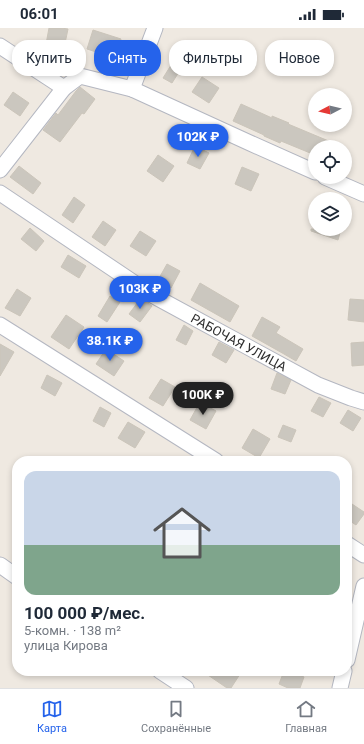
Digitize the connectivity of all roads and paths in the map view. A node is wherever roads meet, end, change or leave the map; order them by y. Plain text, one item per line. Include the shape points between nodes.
1 (155, 28) edge
2 (0, 46) edge
3 (64, 88) junction
4 (132, 89) junction
5 (308, 169) edge
6 (0, 170) edge
7 (341, 184) edge
8 (0, 193) edge
9 (364, 194) edge
10 (0, 325) edge
11 (364, 402) edge
12 (208, 456) edge
13 (352, 547) edge
14 (364, 554) edge
15 (0, 565) edge
16 (12, 573) edge
17 (364, 586) edge
18 (352, 638) edge
19 (168, 676) edge
20 (343, 676) edge
21 (186, 688) edge
22 (340, 688) edge

1 - 4 street
2 - 3 street
3 - 4 street via 80,76
3 - 6 street
4 - 5 street
7 - 9 street
8 - 11 street, РАБОЧАЯ УЛИЦА via 152,295 318,385
10 - 12 street
13 - 14 street
15 - 16 street
17 - 18 street
19 - 21 street
20 - 22 street

